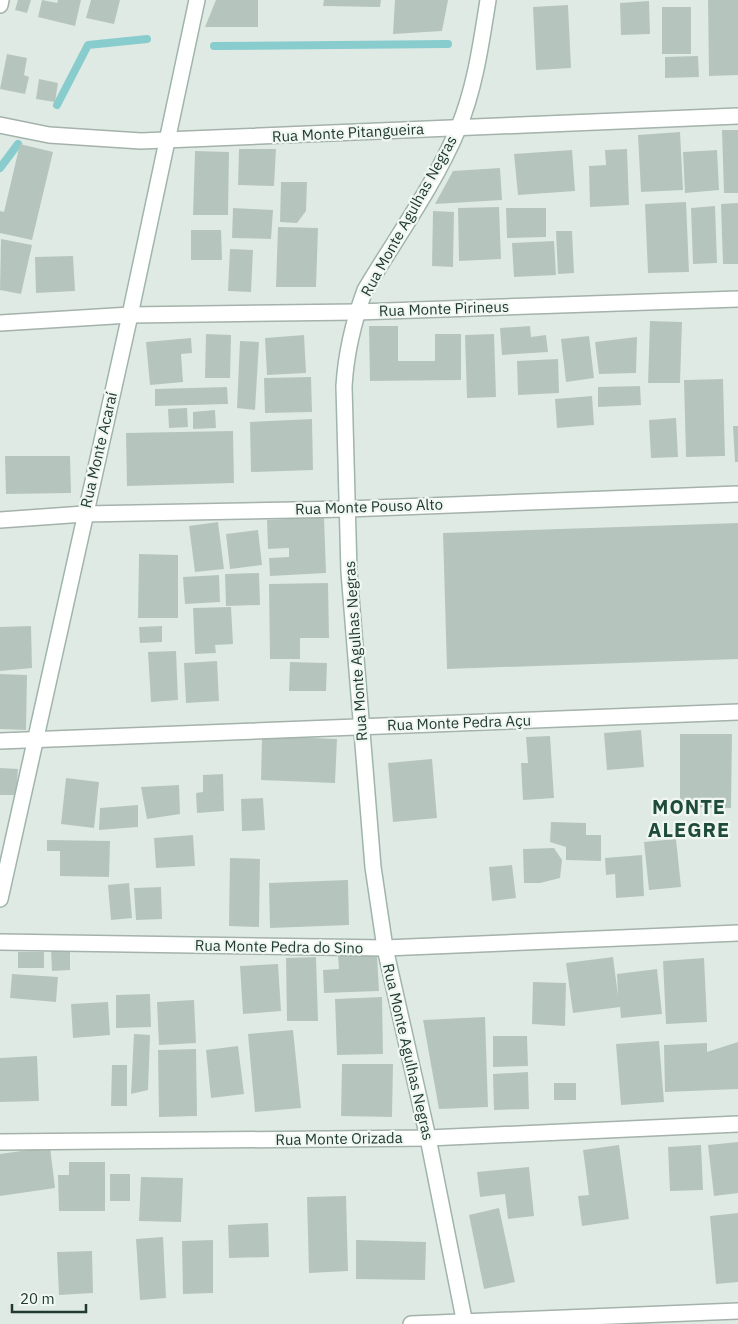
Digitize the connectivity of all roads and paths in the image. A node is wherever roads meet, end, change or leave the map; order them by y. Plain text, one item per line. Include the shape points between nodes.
1 (1, 0) edge
2 (197, 0) edge
3 (488, 0) edge
4 (0, 5) edge
5 (738, 116) edge
6 (0, 125) edge
7 (458, 128) junction
8 (168, 140) junction
9 (738, 299) edge
10 (357, 312) junction
11 (130, 315) junction
12 (0, 322) edge
13 (738, 494) edge
14 (348, 509) junction
15 (84, 514) junction
16 (0, 520) edge
17 (738, 712) edge
18 (361, 726) junction
19 (37, 739) junction
20 (0, 741) edge
21 (0, 899) edge
22 (738, 933) edge
23 (0, 942) edge
24 (385, 948) junction
25 (738, 1124) edge
26 (428, 1138) junction
27 (0, 1142) edge
28 (738, 1310) edge
29 (465, 1323) edge
30 (411, 1324) edge

1 - 4 street
2 - 8 street, Rua Monte Acaraí
3 - 7 street, Rua Monte Agulhas Negras via 475,77
5 - 7 street, Rua Monte Pitangueira
6 - 8 street, Rua Monte Pitangueira via 49,135
7 - 8 street, Rua Monte Pitangueira
7 - 10 street, Rua Monte Agulhas Negras via 444,160 365,290
8 - 11 street, Rua Monte Acaraí
9 - 10 street, Rua Monte Pirineus
10 - 11 street, Rua Monte Pirineus
10 - 14 street, Rua Monte Agulhas Negras via 345,368
11 - 12 street, Rua Monte Pirineus
11 - 15 street, Rua Monte Acaraí
13 - 14 street, Rua Monte Pouso Alto
14 - 15 street, Rua Monte Pouso Alto
14 - 18 street, Rua Monte Agulhas Negras via 349,572
15 - 16 street, Rua Monte Pouso Alto
15 - 19 street, Rua Monte Acaraí
17 - 18 street, Rua Monte Pedra Açu
18 - 19 street, Rua Monte Pedra Açu
18 - 24 street, Rua Monte Agulhas Negras via 368,825
19 - 20 street, Rua Monte Pedra Açu
19 - 21 street, Rua Monte Acaraí
22 - 24 street, Rua Monte Pedra do Sino
23 - 24 street, Rua Monte Pedra do Sino
24 - 26 street, Rua Monte Agulhas Negras
25 - 26 street, Rua Monte Orizada
26 - 27 street, Rua Monte Orizada
26 - 29 street, Rua Monte Agulhas Negras
28 - 29 street
29 - 30 street

